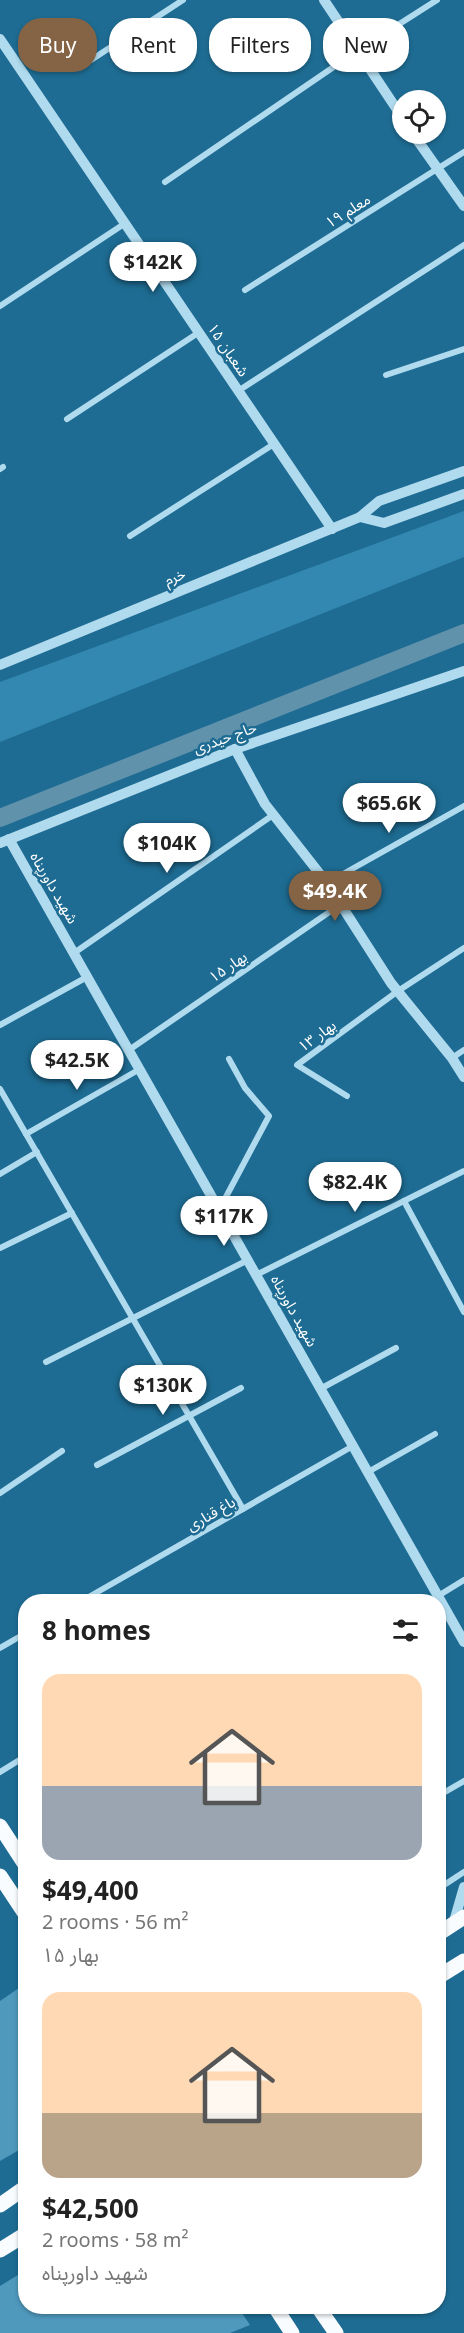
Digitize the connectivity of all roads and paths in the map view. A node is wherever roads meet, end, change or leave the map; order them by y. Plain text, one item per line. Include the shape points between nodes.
1 (183, 0) edge
2 (324, 0) edge
3 (437, 0) edge
4 (336, 18) edge
5 (409, 18) edge
6 (0, 39) edge
7 (97, 56) edge
8 (326, 72) edge
9 (371, 72) edge
10 (392, 102) edge
11 (420, 144) edge
12 (464, 152) edge
13 (438, 169) junction
14 (165, 182) dead end
15 (464, 206) edge
16 (124, 224) junction
17 (464, 245) edge
18 (245, 290) dead end
19 (0, 306) edge
20 (198, 333) junction
21 (464, 349) edge
22 (386, 375) dead end
23 (238, 390) junction
24 (67, 419) dead end
25 (274, 444) junction
26 (464, 471) edge
27 (464, 494) edge
28 (360, 517) junction
29 (332, 529) junction
30 (130, 536) dead end
31 (0, 664) edge
32 (464, 671) edge
33 (235, 749) junction
34 (464, 806) edge
35 (273, 815) junction
36 (4, 841) edge
37 (327, 883) junction
38 (340, 904) junction
39 (464, 948) edge
40 (74, 953) junction
41 (87, 977) junction
42 (398, 991) junction
43 (0, 1025) edge
44 (129, 1050) junction
45 (464, 1050) edge
46 (452, 1058) junction
47 (229, 1059) dead end
48 (140, 1070) junction
49 (464, 1077) edge
50 (0, 1089) edge
51 (347, 1096) dead end
52 (26, 1134) junction
53 (37, 1152) junction
54 (464, 1171) edge
55 (0, 1173) edge
56 (404, 1201) junction
57 (219, 1210) junction
58 (72, 1213) junction
59 (0, 1248) edge
60 (248, 1260) junction
61 (256, 1275) junction
62 (461, 1301) edge
63 (464, 1312) edge
64 (133, 1318) junction
65 (396, 1348) dead end
66 (46, 1362) dead end
67 (241, 1388) dead end
68 (320, 1389) junction
69 (189, 1416) junction
70 (435, 1434) dead end
71 (353, 1446) junction
72 (62, 1452) dead end
73 (97, 1466) dead end
74 (368, 1472) junction
75 (0, 1493) edge
76 (243, 1509) junction
77 (464, 1580) edge
78 (94, 1594) edge
79 (437, 1594) edge
80 (441, 1594) edge
81 (446, 1615) edge
82 (463, 1637) edge
83 (18, 1638) edge
84 (0, 1648) edge
85 (18, 1761) edge
86 (0, 1772) edge
87 (464, 1781) edge
88 (446, 1791) edge
89 (0, 1826) edge
90 (18, 1854) edge
91 (464, 1872) edge
92 (0, 1876) edge
93 (446, 1884) edge
94 (464, 1887) edge
95 (18, 1903) edge
96 (458, 1921) edge
97 (464, 1961) edge
98 (446, 1972) edge
99 (18, 2193) edge
100 (0, 2205) edge
101 (18, 2239) edge
102 (0, 2250) edge
103 (280, 2314) edge
104 (323, 2314) edge
105 (292, 2333) edge
106 (336, 2333) edge

1 - 7 street
2 - 4 street
3 - 5 street
6 - 16 street, ۱۵ شعبان
8 - 14 street
9 - 10 street
11 - 13 street
12 - 13 street, معلم ۱۹
13 - 15 street
13 - 18 street, معلم ۱۹
16 - 19 street
16 - 20 street, ۱۵ شعبان
17 - 23 street
20 - 23 street, ۱۵ شعبان
20 - 24 street
21 - 22 street
23 - 25 street, ۱۵ شعبان
25 - 29 street, ۱۵ شعبان
25 - 30 street
26 - 28 street, خرم via 379,501
27 - 28 street via 384,523
28 - 29 street, خرم
29 - 31 street, خرم
32 - 33 street, حاج حیدری
33 - 35 street
33 - 36 street, حاج حیدری
34 - 37 street
35 - 37 street
35 - 40 street
36 - 40 street, شهید داورپناه
37 - 38 street
38 - 42 street
38 - 44 street, بهار ۱۵
39 - 42 street
40 - 41 street, شهید داورپناه
41 - 43 street
41 - 44 street, شهید داورپناه
42 - 46 street
42 - 51 street, بهار ۱۳ via 297,1065
44 - 48 street, شهید داورپناه
45 - 46 street
46 - 49 street
47 - 57 street via 245,1088 269,1116
48 - 52 street
48 - 57 street, شهید داورپناه
50 - 52 street
52 - 53 street
53 - 55 street
53 - 58 street
54 - 56 street
56 - 61 street
56 - 62 street
57 - 60 street, شهید داورپناه
58 - 59 street
58 - 64 street
60 - 61 street, شهید داورپناه
60 - 64 street
61 - 68 street, شهید داورپناه
62 - 63 street
64 - 66 street
64 - 69 street
65 - 68 street
67 - 69 street
68 - 71 street, شهید داورپناه
69 - 73 street
69 - 76 street
70 - 74 street
71 - 74 street, شهید داورپناه
71 - 76 street, باغ قناری
72 - 75 street
74 - 79 street, شهید داورپناه
76 - 78 street, باغ قناری
77 - 80 street
81 - 82 street, شهید داورپناه
83 - 84 street
85 - 86 street
87 - 88 street
89 - 90 main road
91 - 93 street
92 - 95 main road
94 - 96 street
97 - 98 main road
99 - 100 main road
101 - 102 main road
103 - 105 main road
104 - 106 main road

